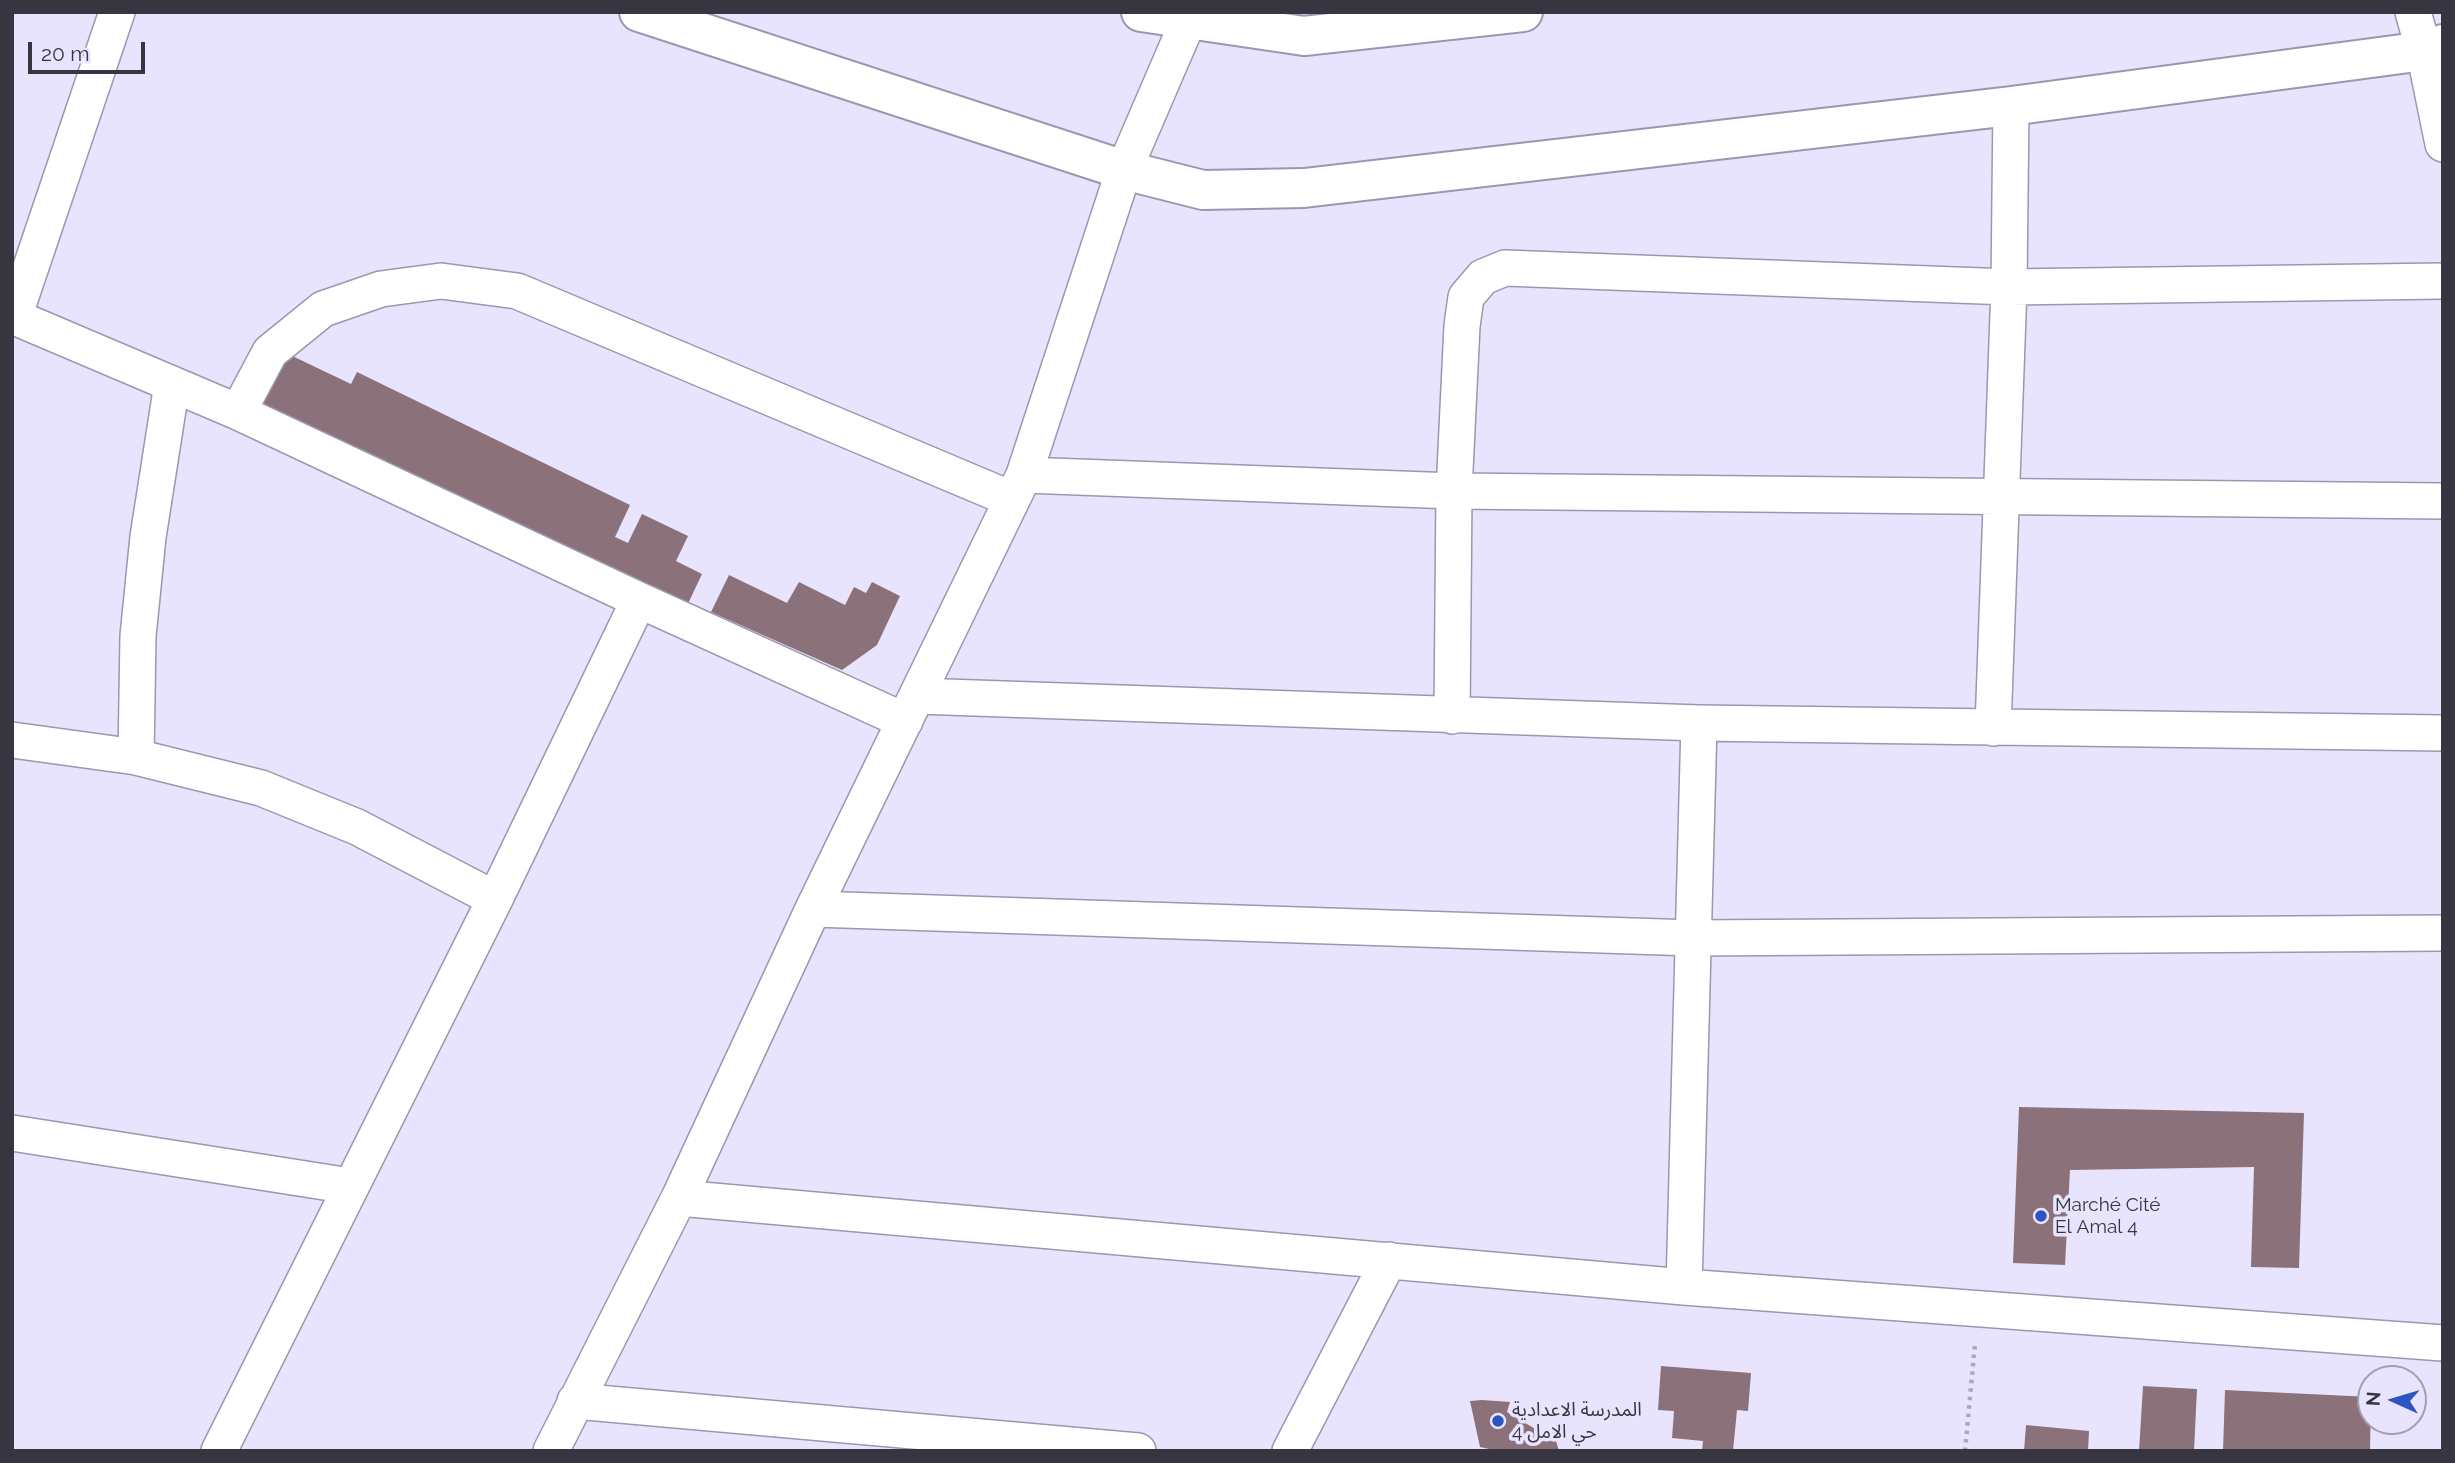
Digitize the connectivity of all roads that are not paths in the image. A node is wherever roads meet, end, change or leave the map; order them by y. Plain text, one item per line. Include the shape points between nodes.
1 (117, 12) edge
2 (639, 12) edge
3 (1141, 12) edge
4 (1523, 12) edge
5 (2413, 12) edge
6 (1189, 16) edge
7 (2433, 47) edge
8 (2011, 106) junction
9 (2443, 144) edge
10 (1124, 170) junction
11 (2443, 281) edge
12 (2008, 287) junction
13 (13, 317) edge
14 (172, 384) junction
15 (239, 412) junction
16 (1018, 487) junction
17 (1454, 491) junction
18 (2002, 497) junction
19 (2443, 501) edge
20 (639, 600) junction
21 (911, 708) junction
22 (1452, 716) junction
23 (1699, 723) junction
24 (1993, 728) junction
25 (2443, 733) edge
26 (12, 740) edge
27 (136, 757) junction
28 (495, 899) junction
29 (813, 909) junction
30 (2443, 933) edge
31 (1693, 938) junction
32 (12, 1133) edge
33 (350, 1186) junction
34 (679, 1198) junction
35 (1389, 1260) junction
36 (1684, 1287) junction
37 (2443, 1343) edge
38 (575, 1401) junction
39 (219, 1451) edge
40 (551, 1451) edge
41 (1138, 1451) edge
42 (1290, 1451) edge

1 - 13 street
2 - 10 street
3 - 6 street
4 - 6 street via 1304,36
5 - 7 street
6 - 10 street
7 - 8 street
7 - 9 street
8 - 10 street via 1304,188 1203,190
8 - 12 street
10 - 16 street
11 - 12 street
12 - 17 street via 1505,268 1483,278 1466,297
12 - 18 street
13 - 14 street
14 - 15 street
14 - 27 street via 138,636
15 - 16 street via 270,352 323,309 381,289 441,281 517,290
15 - 20 street
16 - 17 street
16 - 21 street
17 - 18 street
17 - 22 street
18 - 19 street
18 - 24 street
20 - 21 street
20 - 28 street
21 - 22 street
21 - 29 street
22 - 23 street
23 - 24 street
23 - 31 street
24 - 25 street
26 - 27 street
27 - 28 street via 261,788 357,828
28 - 33 street
29 - 31 street
29 - 34 street
30 - 31 street
31 - 36 street
32 - 33 street
33 - 39 street
34 - 35 street
34 - 38 street
35 - 36 street
35 - 42 street
36 - 37 street
38 - 40 street
38 - 41 street

